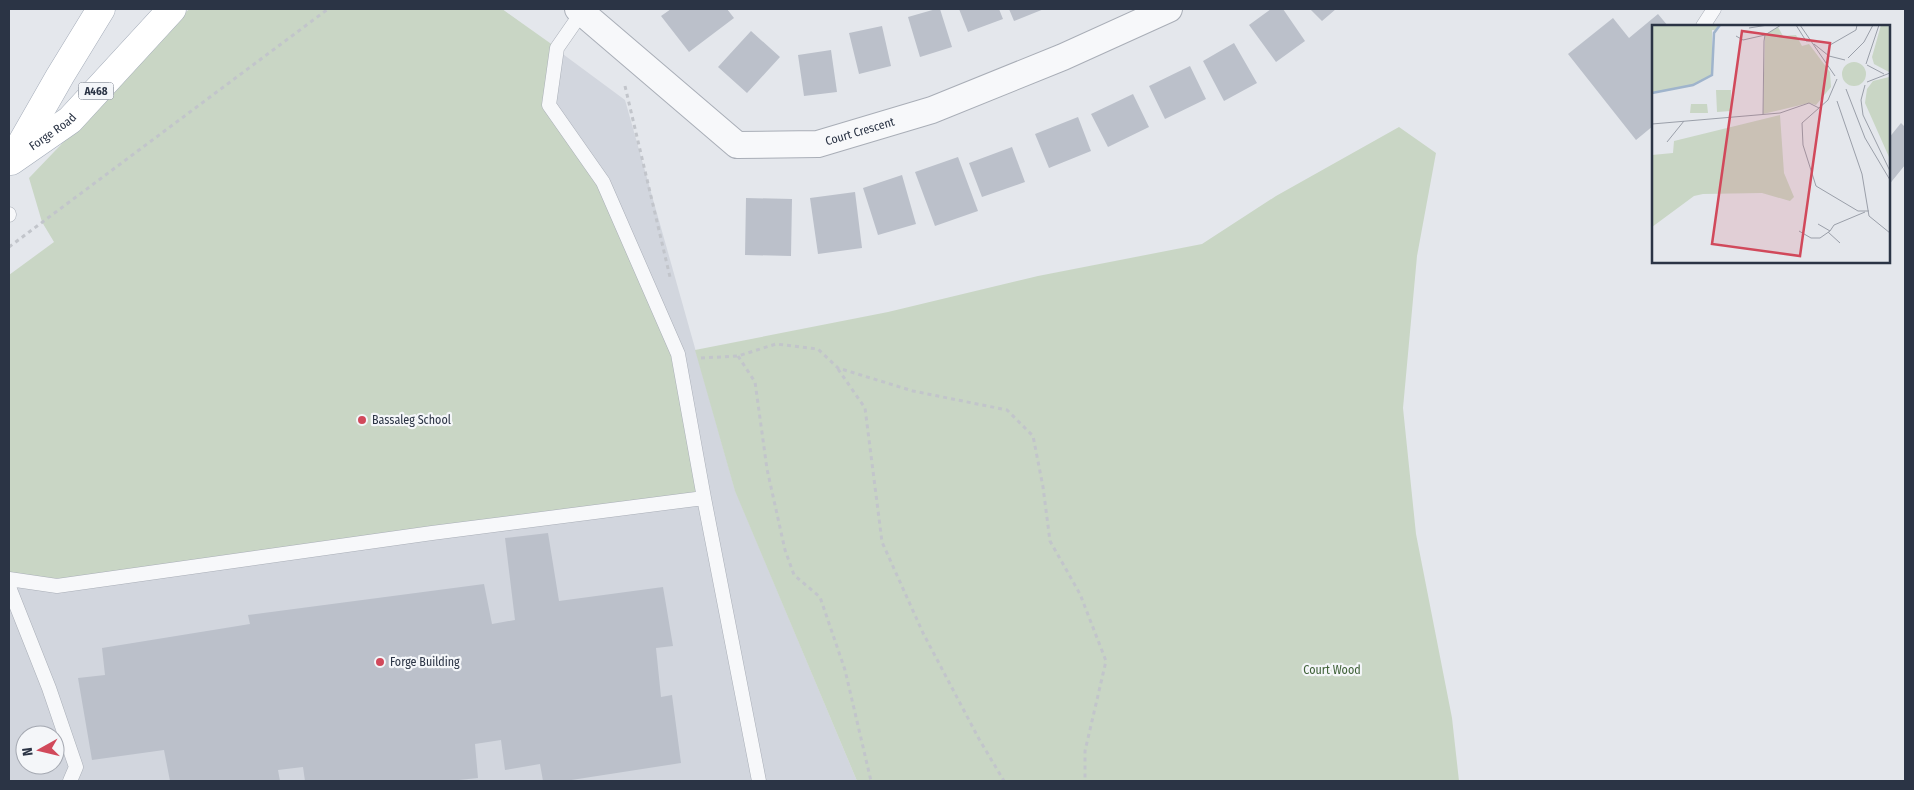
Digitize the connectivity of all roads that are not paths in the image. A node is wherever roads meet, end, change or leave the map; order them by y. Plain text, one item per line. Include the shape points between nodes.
1 (101, 9) edge
2 (172, 9) edge
3 (1169, 9) edge
4 (1714, 9) edge
5 (580, 10) edge
6 (1703, 25) edge
7 (10, 164) edge
8 (704, 498) junction
9 (9, 578) edge
10 (9, 587) edge
11 (70, 781) edge
12 (759, 781) edge

1 - 7 main road, Forge Road / A468
2 - 7 main road, Forge Road / A468 via 70,120
3 - 5 street, Court Crescent via 1063,57 932,110 818,144 737,145
4 - 6 lane
5 - 8 lane via 557,48 550,105 603,182 678,354
8 - 9 lane via 57,586
8 - 12 lane
10 - 11 lane via 76,767

